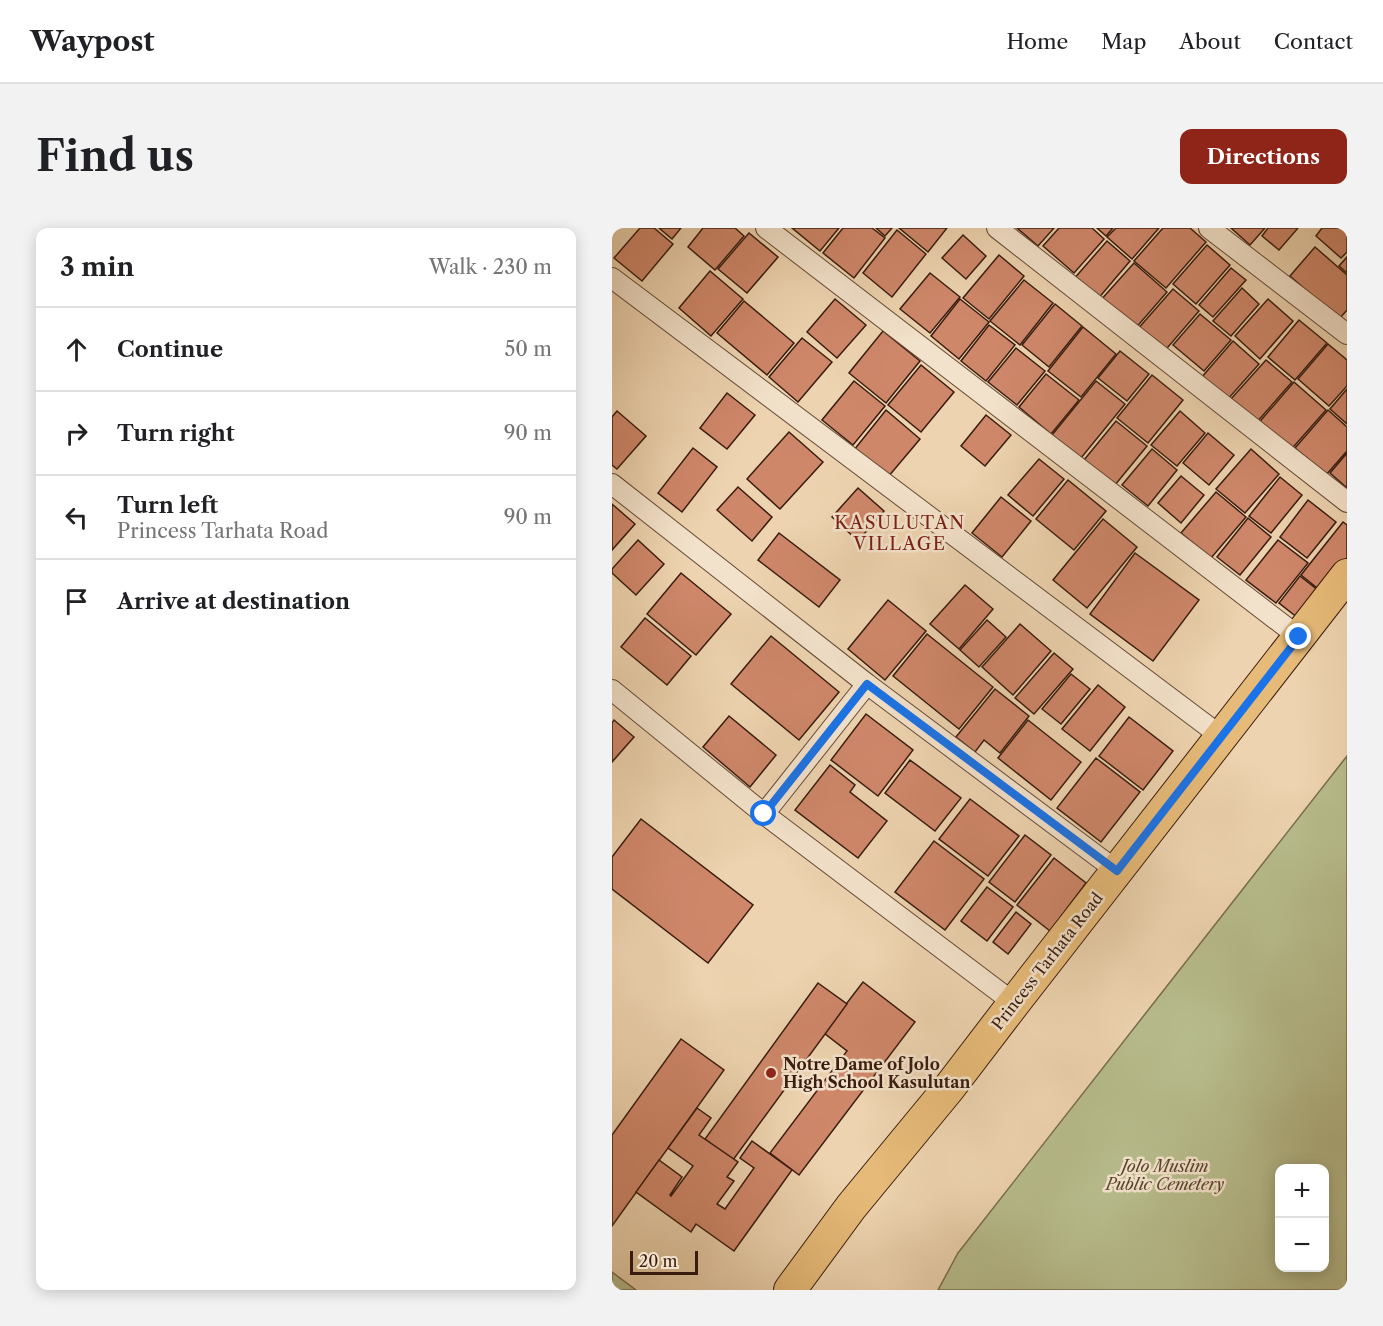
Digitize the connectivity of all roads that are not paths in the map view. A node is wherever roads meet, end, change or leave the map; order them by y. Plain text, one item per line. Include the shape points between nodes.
1 (766, 228) edge
2 (997, 228) edge
3 (1209, 228) edge
4 (612, 278) edge
5 (1347, 334) edge
6 (612, 484) edge
7 (1347, 502) edge
8 (1347, 575) edge
9 (1299, 637) junction
10 (867, 684) junction
11 (612, 690) edge
12 (1222, 737) junction
13 (764, 814) junction
14 (1117, 871) junction
15 (1014, 1003) junction
16 (790, 1290) edge

1 - 9 street
2 - 7 street
3 - 5 street
4 - 12 street
6 - 10 street
8 - 9 main road, Princess Tarhata Road
9 - 12 main road, Princess Tarhata Road
10 - 13 street
10 - 14 street
11 - 13 street
12 - 14 main road, Princess Tarhata Road
13 - 15 street
14 - 15 main road, Princess Tarhata Road
15 - 16 main road, Princess Tarhata Road

